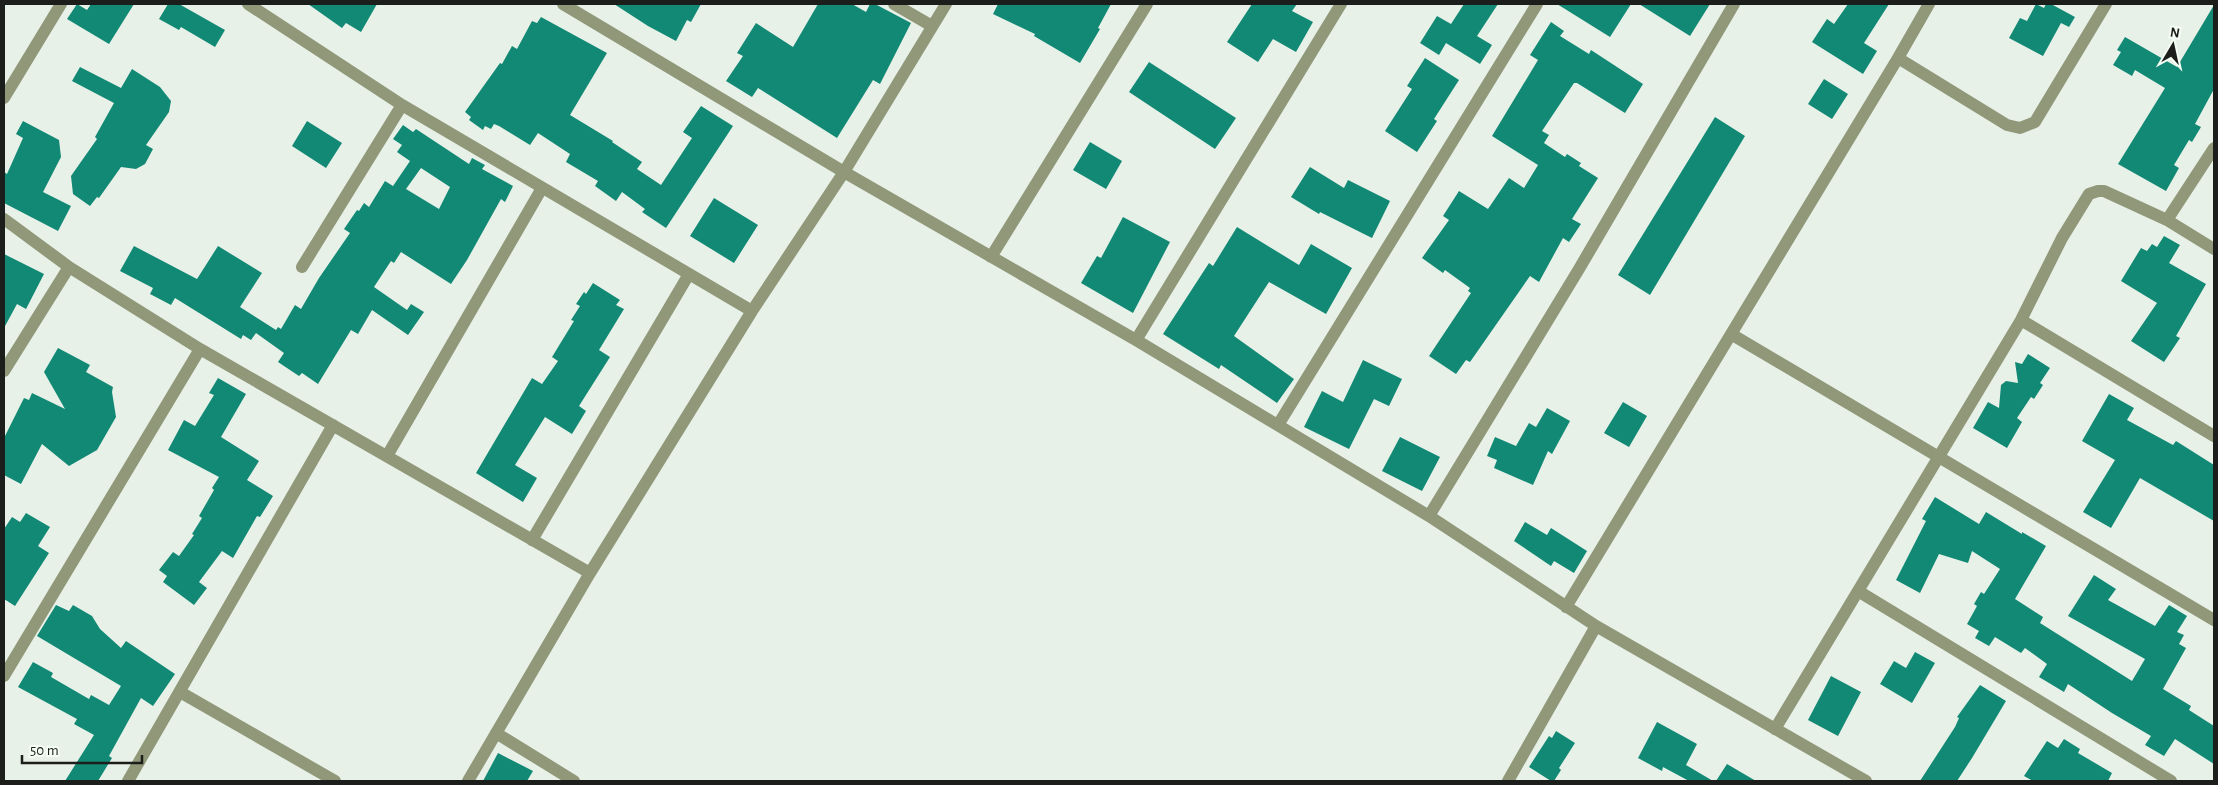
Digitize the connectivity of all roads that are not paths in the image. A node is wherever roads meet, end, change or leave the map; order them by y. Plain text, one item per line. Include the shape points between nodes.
1 (61, 4) edge
2 (248, 4) edge
3 (563, 4) edge
4 (894, 4) edge
5 (946, 4) edge
6 (1148, 4) edge
7 (1341, 4) edge
8 (1537, 4) edge
9 (1734, 4) edge
10 (1929, 4) edge
11 (2106, 4) edge
12 (932, 26) junction
13 (1898, 58) junction
14 (4, 98) edge
15 (402, 105) junction
16 (2214, 148) edge
17 (844, 172) junction
18 (542, 188) junction
19 (4, 219) edge
20 (2167, 220) junction
21 (2214, 249) edge
22 (991, 257) junction
23 (69, 267) junction
24 (302, 267) dead end
25 (689, 274) junction
26 (752, 311) junction
27 (2021, 320) junction
28 (1732, 334) junction
29 (1136, 340) junction
30 (200, 349) junction
31 (4, 371) edge
32 (333, 425) junction
33 (1278, 425) junction
34 (2214, 436) edge
35 (388, 456) junction
36 (1940, 456) junction
37 (1429, 516) junction
38 (532, 540) junction
39 (590, 573) junction
40 (1858, 591) junction
41 (1566, 607) junction
42 (2214, 620) edge
43 (1596, 626) junction
44 (4, 676) edge
45 (180, 692) junction
46 (1775, 729) junction
47 (496, 733) junction
48 (128, 781) edge
49 (335, 781) edge
50 (468, 781) edge
51 (574, 781) edge
52 (1508, 781) edge
53 (1866, 781) edge
54 (2172, 781) edge

1 - 14 street
2 - 15 street
3 - 17 street
4 - 12 street
5 - 12 street
6 - 22 street
7 - 29 street
8 - 33 street
9 - 37 street
10 - 13 street
11 - 13 street via 2035,122 2020,128 2007,125
12 - 17 street
13 - 28 street
15 - 18 street
15 - 24 street
16 - 20 street
17 - 22 street
17 - 26 street
18 - 25 street
18 - 35 street
19 - 23 street
20 - 21 street
20 - 27 street via 2104,192 2089,194 2062,238
22 - 29 street
23 - 30 street
23 - 31 street
25 - 26 street
25 - 38 street
26 - 39 street
27 - 34 street
27 - 36 street
28 - 36 street
28 - 41 street
29 - 33 street
30 - 32 street
30 - 44 street
32 - 35 street
32 - 45 street
33 - 37 street
35 - 38 street
36 - 40 street
36 - 42 street
37 - 41 street
38 - 39 street
39 - 47 street
40 - 46 street
40 - 54 street
41 - 43 street
43 - 46 street
43 - 52 street
45 - 48 street
45 - 49 street
46 - 53 street
47 - 50 street
47 - 51 street

